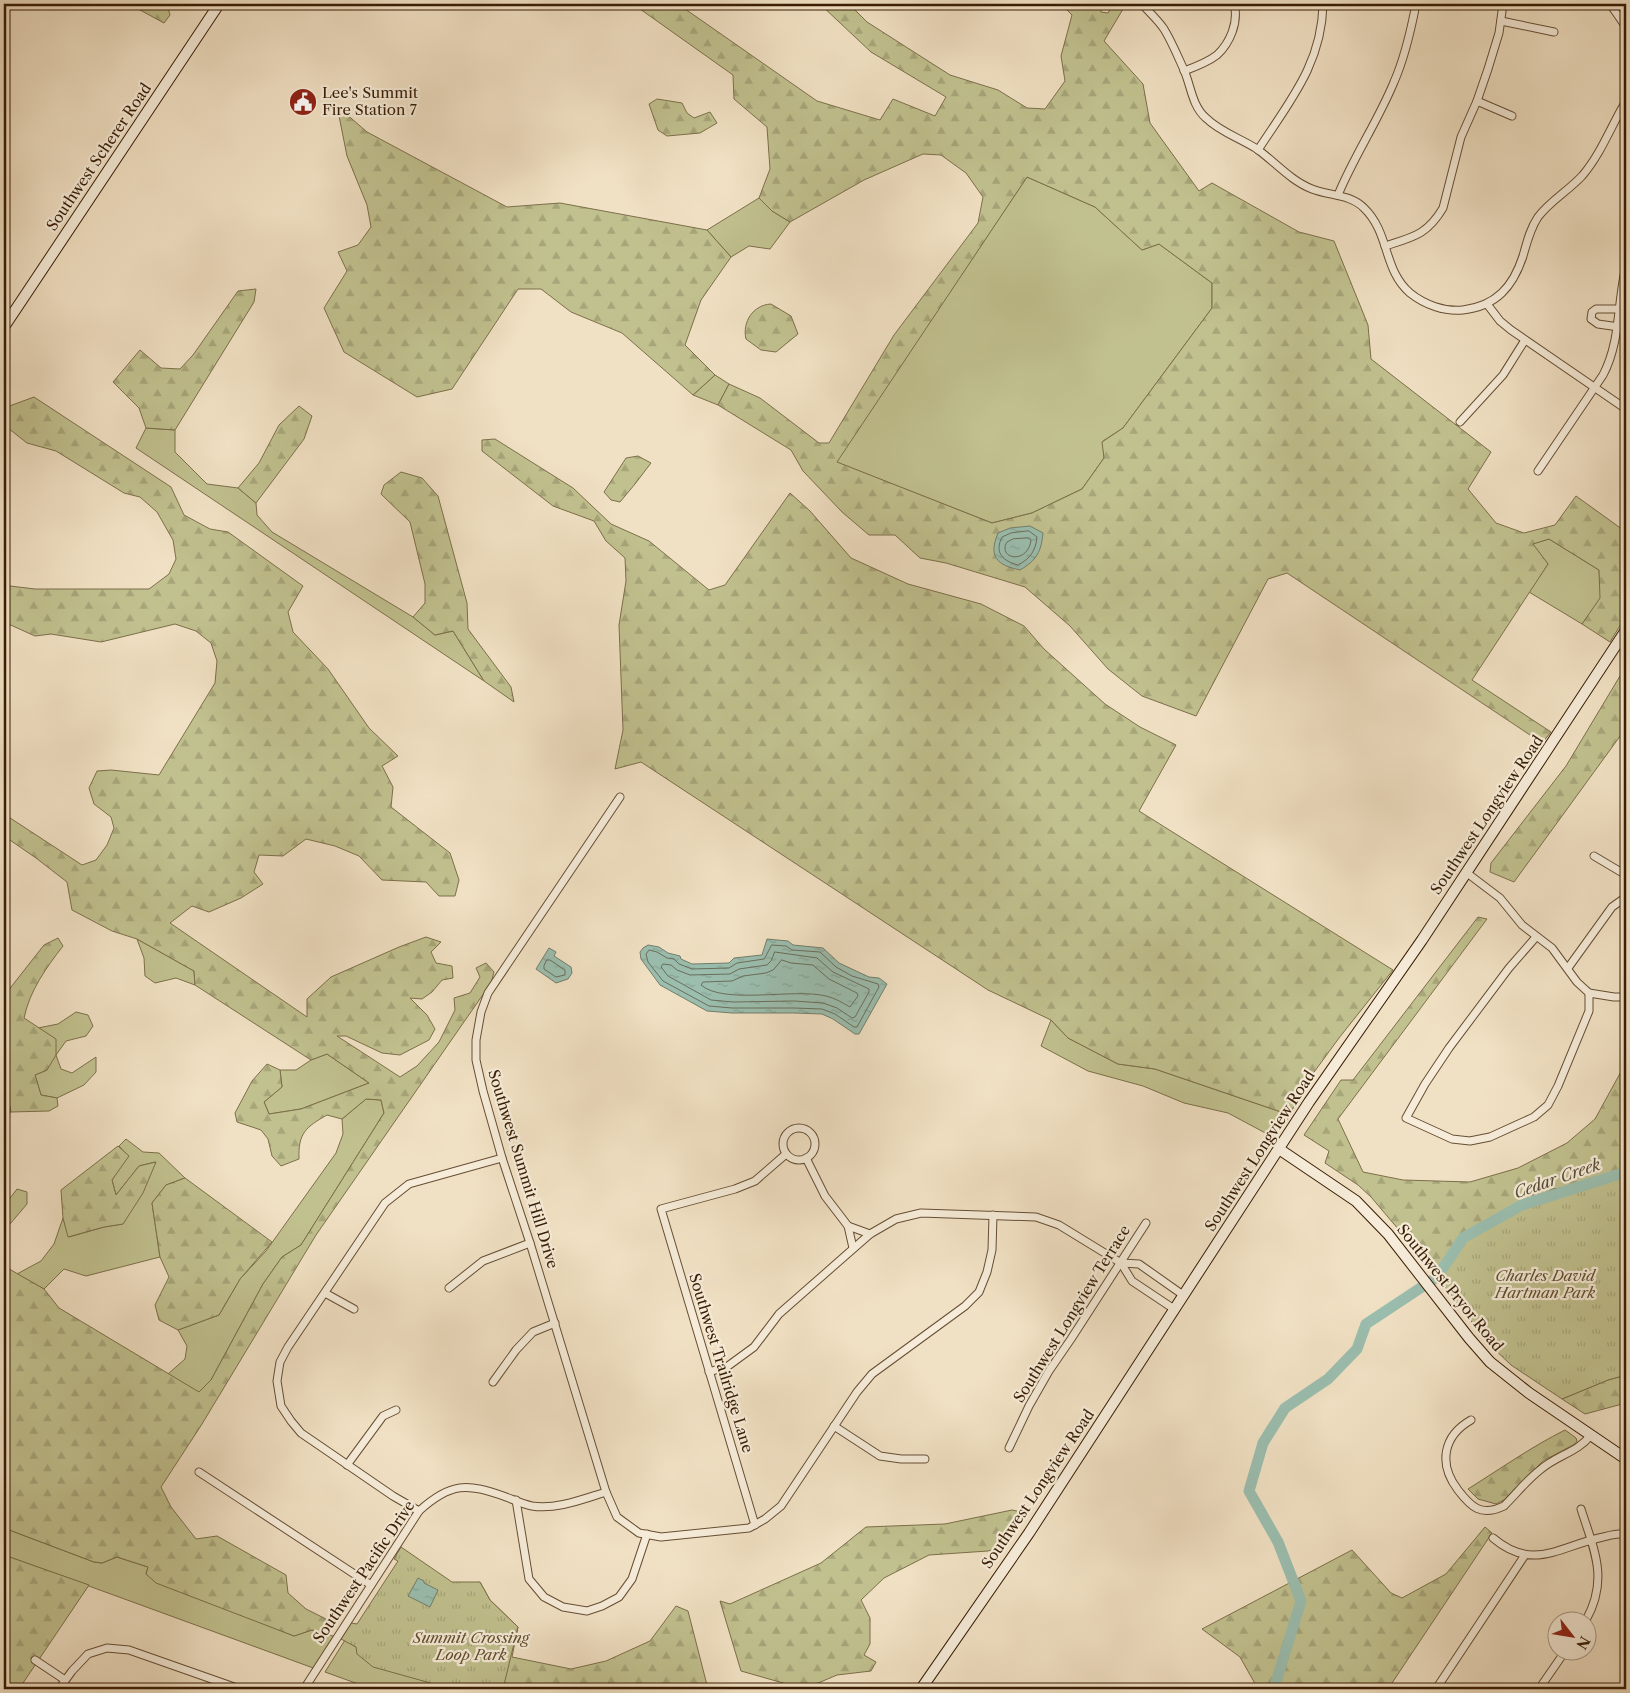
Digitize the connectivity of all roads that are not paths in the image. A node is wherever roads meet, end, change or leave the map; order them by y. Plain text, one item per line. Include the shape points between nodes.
1 (220, 4) edge
2 (1142, 4) edge
3 (1234, 4) edge
4 (1323, 4) edge
5 (1416, 4) edge
6 (1502, 4) edge
7 (1610, 4) edge
8 (1501, 20) junction
9 (1626, 28) edge
10 (1554, 32) dead end
11 (1184, 71) junction
12 (1626, 101) edge
13 (1477, 102) junction
14 (1512, 116) dead end
15 (1258, 150) junction
16 (1338, 196) junction
17 (1385, 246) junction
18 (1626, 266) edge
19 (1487, 304) junction
20 (1620, 309) junction
21 (4, 327) edge
22 (1618, 327) junction
23 (1626, 328) edge
24 (1525, 340) junction
25 (1594, 388) junction
26 (1626, 409) edge
27 (1460, 422) dead end
28 (1538, 471) dead end
29 (1626, 630) edge
30 (620, 797) dead end
31 (1594, 856) dead end
32 (1466, 874) junction
33 (1626, 875) edge
34 (1626, 897) edge
35 (1536, 937) junction
36 (1568, 968) junction
37 (1589, 993) junction
38 (1626, 997) edge
39 (1279, 1149) junction
40 (786, 1154) junction
41 (502, 1158) junction
42 (806, 1158) junction
43 (993, 1215) junction
44 (1146, 1223) dead end
45 (848, 1226) junction
46 (870, 1234) junction
47 (530, 1243) junction
48 (854, 1248) junction
49 (1122, 1263) junction
50 (449, 1288) dead end
51 (325, 1292) junction
52 (1183, 1295) junction
53 (354, 1309) dead end
54 (1174, 1309) junction
55 (555, 1323) junction
56 (709, 1372) junction
57 (493, 1382) dead end
58 (396, 1410) dead end
59 (1471, 1420) dead end
60 (834, 1426) junction
61 (1592, 1435) junction
62 (1009, 1448) dead end
63 (926, 1459) dead end
64 (1626, 1459) edge
65 (347, 1465) junction
66 (200, 1472) dead end
67 (606, 1492) junction
68 (516, 1500) junction
69 (1581, 1509) dead end
70 (419, 1511) junction
71 (755, 1525) junction
72 (647, 1534) junction
73 (1626, 1534) edge
74 (1493, 1538) dead end
75 (1590, 1539) junction
76 (1525, 1555) junction
77 (372, 1585) junction
78 (1592, 1610) edge
79 (36, 1660) dead end
80 (1559, 1660) edge
81 (65, 1680) junction
82 (59, 1689) edge
83 (240, 1689) edge
84 (304, 1689) edge
85 (921, 1689) edge
86 (1436, 1689) edge
87 (1539, 1689) edge

1 - 21 street, Southwest Scherer Road
2 - 11 street via 1164,29
3 - 11 street via 1234,25 1228,40 1216,55
4 - 15 street via 1323,22 1306,77
5 - 16 street via 1409,40 1394,81
6 - 8 street
7 - 9 street
8 - 10 street
8 - 13 street
11 - 15 street via 1192,97 1204,117
12 - 19 street via 1583,174 1535,222 1509,286
13 - 14 street
13 - 17 street via 1461,137 1438,218 1422,234
15 - 16 street via 1312,189
16 - 17 street via 1353,199 1364,208 1382,232
17 - 19 street via 1400,281 1426,304 1456,310
18 - 20 street
19 - 24 street via 1500,321
20 - 22 street
20 - 22 street via 1596,309 1590,319 1598,324
22 - 23 street
22 - 25 street via 1611,359
24 - 25 street
24 - 27 street via 1503,375
25 - 26 street
25 - 28 street
29 - 32 street, Southwest Longview Road
30 - 41 street, Southwest Summit Hill Drive via 488,993 481,1012 476,1060
31 - 33 street
32 - 35 street via 1500,898
32 - 39 street, Southwest Longview Road
34 - 36 street via 1612,908
35 - 36 street via 1552,948
35 - 37 street via 1449,1048 1406,1118 1452,1140 1470,1141 1490,1137 1534,1117 1548,1105 1558,1086 1589,1011
36 - 37 street
37 - 38 street
39 - 52 street, Southwest Longview Road
39 - 61 street, Southwest Pryor Road via 1356,1202 1388,1234 1490,1362
40 - 42 street via 796,1159
40 - 42 street via 786,1134 794,1129 804,1129 814,1140 813,1150
40 - 56 street, Southwest Trailridge Lane via 755,1181 661,1209
41 - 47 street, Southwest Summit Hill Drive
41 - 51 street via 409,1184 385,1203
42 - 45 street via 825,1196
43 - 46 street via 921,1213 896,1219
43 - 49 street via 1036,1216 1059,1225
43 - 60 street via 992,1250 979,1292 965,1306 872,1374
44 - 49 street, Southwest Longview Terrace
45 - 46 street
45 - 48 street
46 - 48 street
47 - 50 street via 483,1261
47 - 55 street, Southwest Summit Hill Drive
48 - 56 street via 779,1314 754,1347 728,1366
49 - 52 street via 1139,1264
49 - 54 street via 1132,1281
49 - 62 street, Southwest Longview Terrace via 1049,1371
51 - 53 street
51 - 65 street via 280,1362 278,1393 281,1406 302,1433
52 - 54 street, Southwest Longview Road
54 - 85 street, Southwest Longview Road via 1029,1533
55 - 57 street via 533,1332
55 - 67 street, Southwest Summit Hill Drive
56 - 71 street, Southwest Trailridge Lane
58 - 65 street via 383,1416
59 - 61 street via 1450,1440 1446,1453 1447,1472 1468,1503 1489,1511 1504,1506 1539,1470 1583,1446
60 - 63 street via 880,1456
60 - 71 street via 781,1506
61 - 64 street, Southwest Pryor Road
65 - 70 street
66 - 77 street
67 - 68 street, Southwest Pacific Drive via 551,1506 531,1506
67 - 72 street via 617,1517 639,1533
68 - 70 street, Southwest Pacific Drive via 466,1486 444,1491
68 - 72 street via 528,1579 544,1597 564,1608 587,1612 619,1597 632,1580
69 - 75 street
70 - 77 street, Southwest Pacific Drive
71 - 72 street via 661,1537
73 - 75 street
74 - 76 street via 1506,1549
75 - 76 street via 1540,1556
75 - 78 street via 1597,1562 1599,1586
76 - 86 street
77 - 84 street, Southwest Pacific Drive
79 - 81 street
80 - 87 street
81 - 82 street
81 - 83 street via 88,1654 107,1648 129,1650

